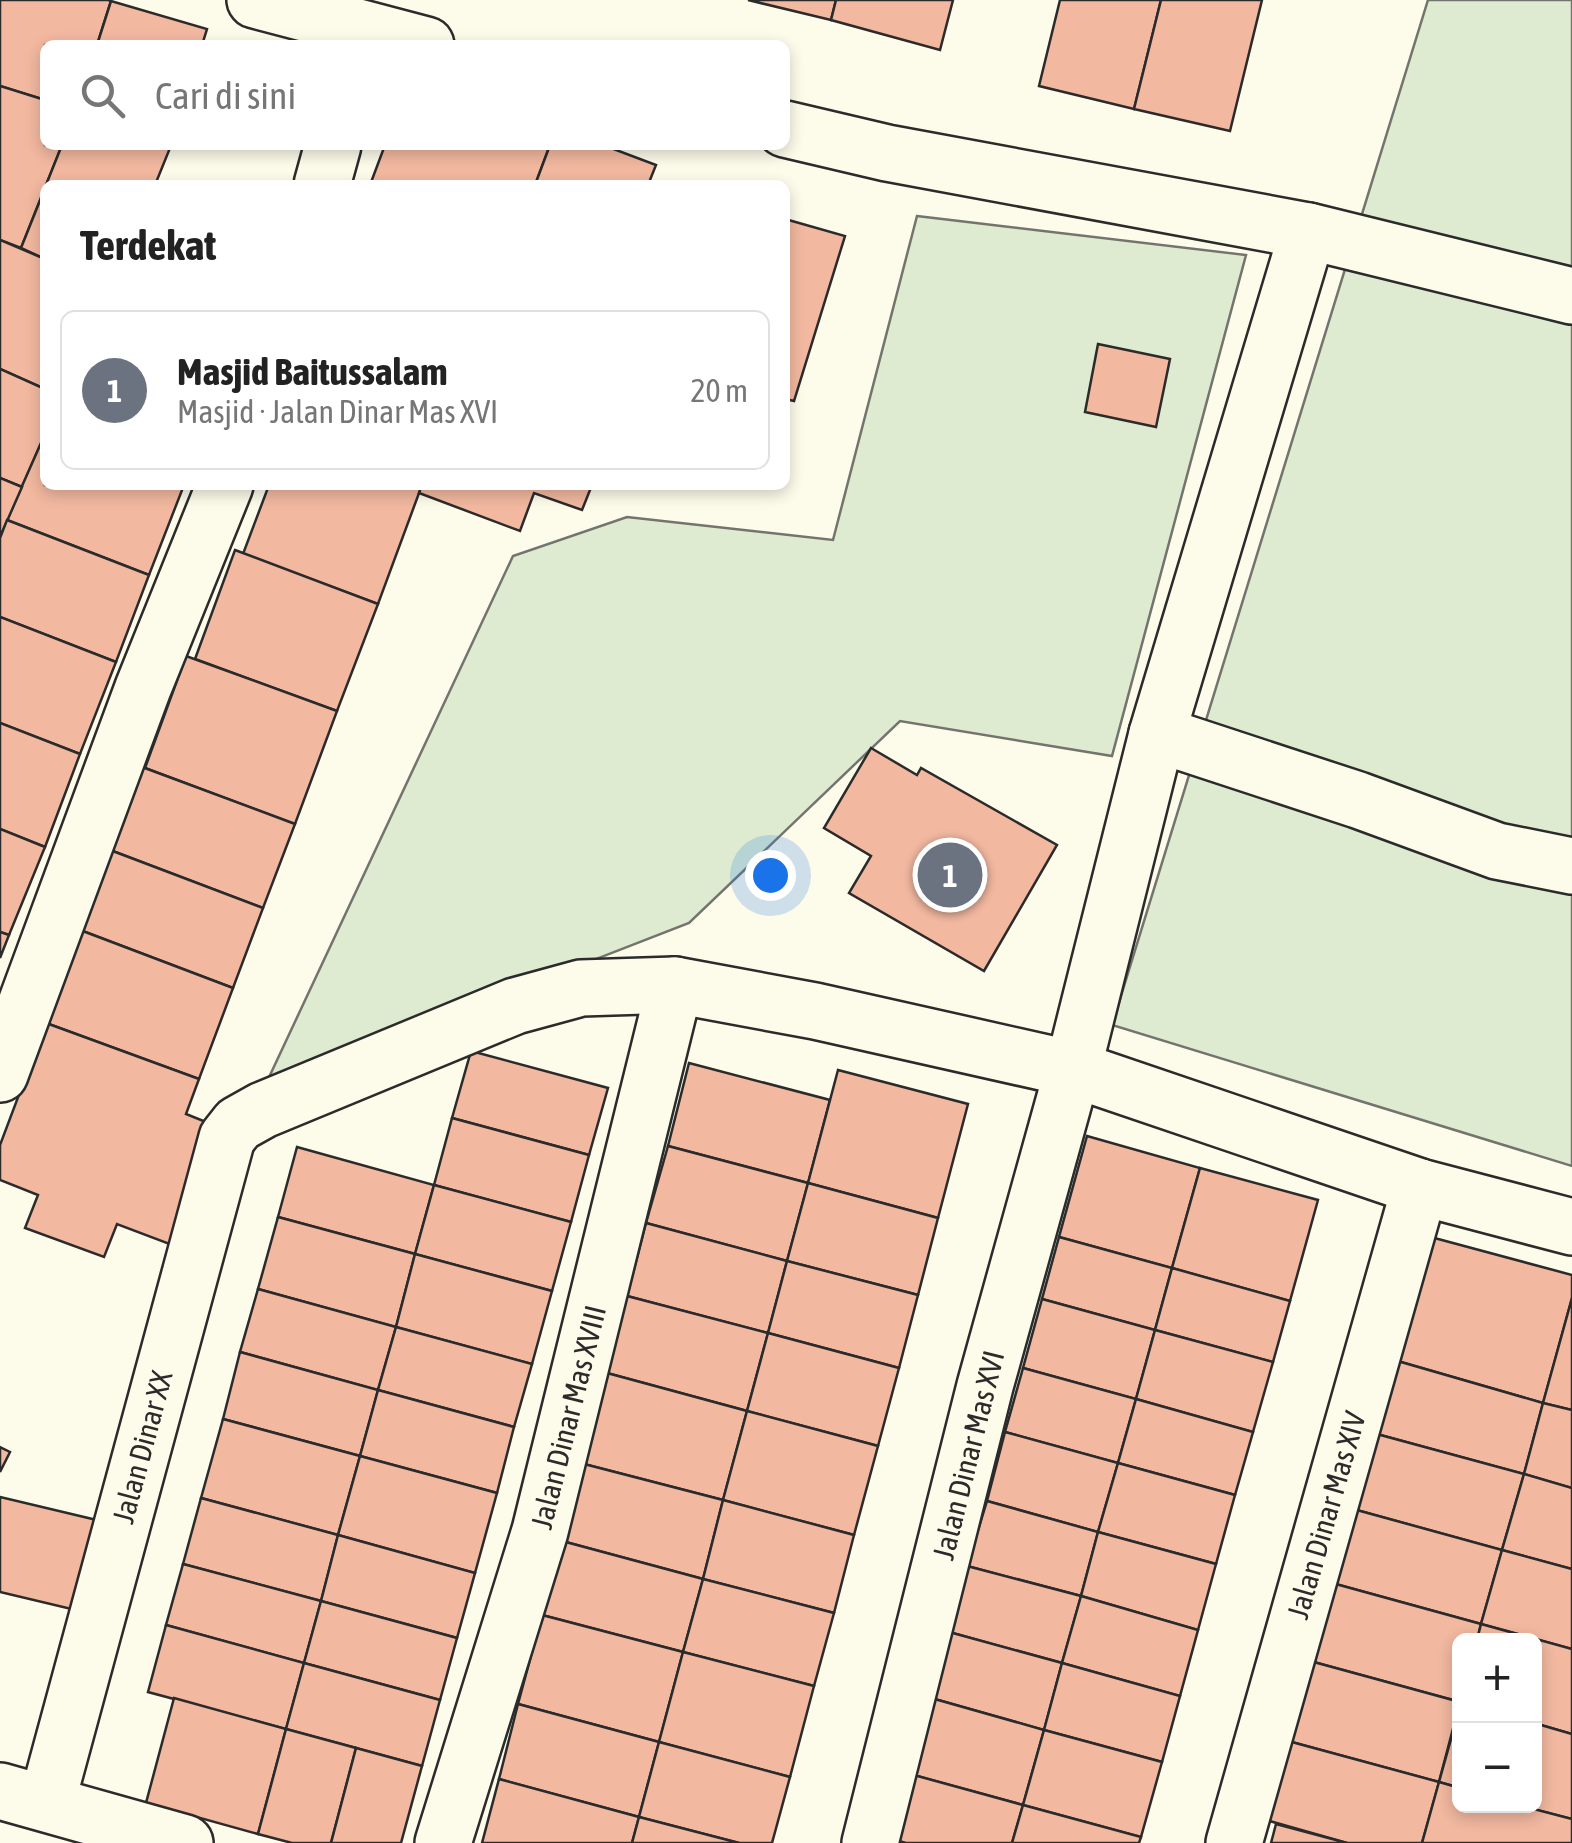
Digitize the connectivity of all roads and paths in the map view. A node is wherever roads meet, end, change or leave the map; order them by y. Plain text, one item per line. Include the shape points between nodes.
1 (255, 0) edge
2 (366, 25) edge
3 (411, 40) edge
4 (790, 130) edge
5 (332, 150) edge
6 (323, 180) edge
7 (1308, 231) junction
8 (1572, 296) edge
9 (224, 490) edge
10 (1157, 734) junction
11 (1572, 866) edge
12 (675, 985) junction
13 (1073, 1069) junction
14 (0, 1074) edge
15 (1420, 1187) junction
16 (1572, 1228) edge
17 (23, 1796) edge
18 (185, 1843) edge
19 (443, 1843) edge
20 (870, 1843) edge
21 (1234, 1843) edge

1 - 2 street
2 - 3 street
4 - 7 street
5 - 6 street
7 - 8 street
7 - 10 street, Jalan Dinar Mas XVI
9 - 14 street
10 - 11 street via 1497,851
10 - 13 street, Jalan Dinar Mas XVI
12 - 13 street, Jalan Dinar XX
12 - 17 street, Jalan Dinar XX via 581,988 515,1006 238,1124 222,1151
12 - 19 street, Jalan Dinar Mas XVIII via 540,1531
13 - 15 street, Jalan Dinar XX
13 - 20 street, Jalan Dinar Mas XVI
15 - 16 street, Jalan Dinar XX
15 - 21 street, Jalan Dinar Mas XIV
17 - 18 street

